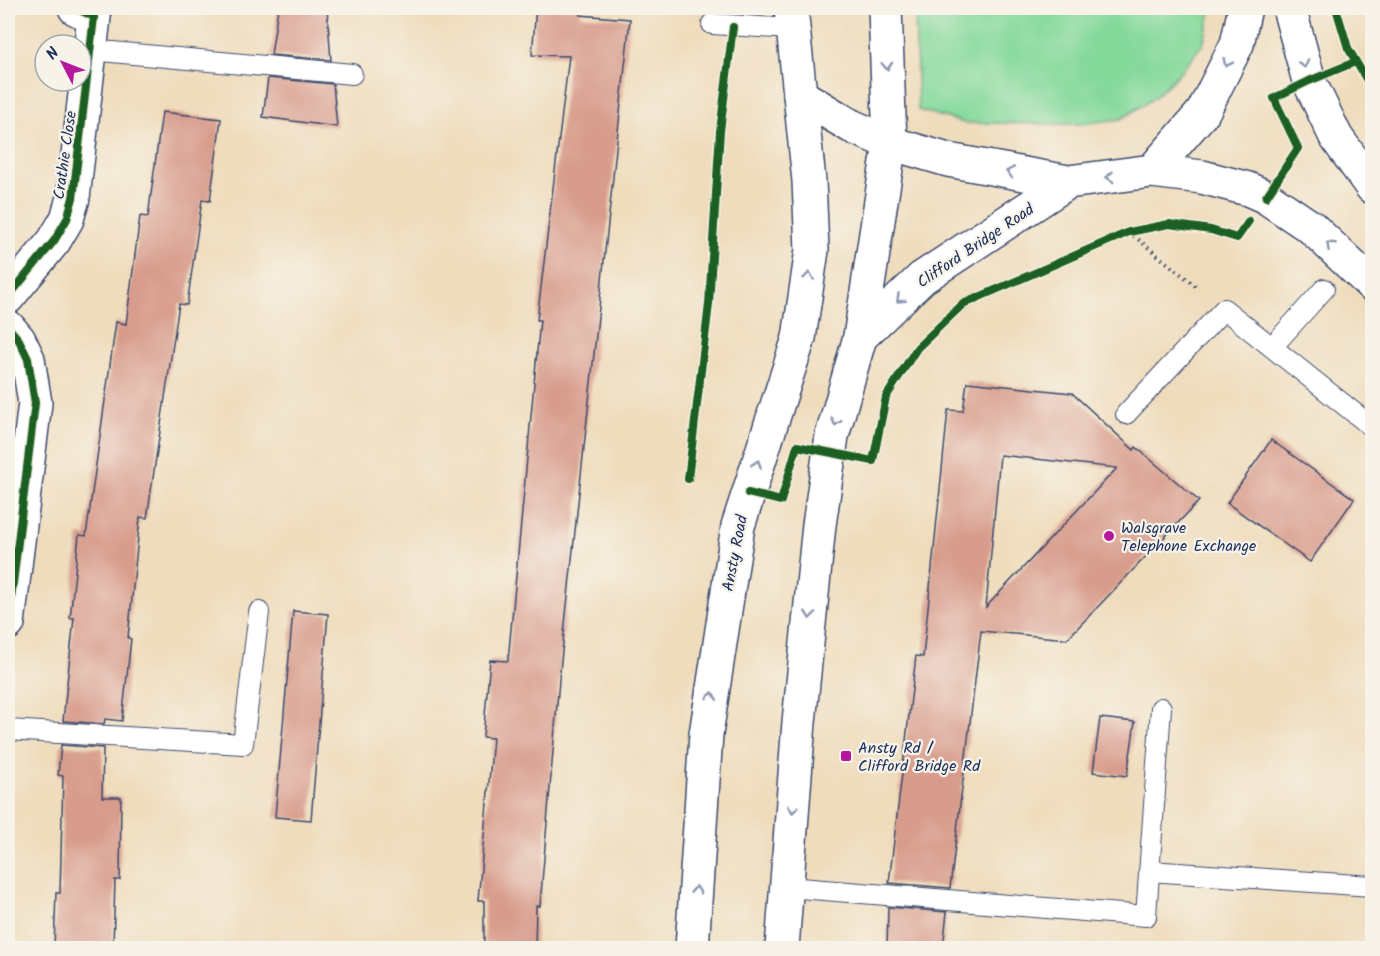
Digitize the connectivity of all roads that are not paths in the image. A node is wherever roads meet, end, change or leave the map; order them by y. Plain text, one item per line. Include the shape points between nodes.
1 (75, 8) edge
2 (885, 8) edge
3 (1245, 8) edge
4 (1289, 8) edge
5 (791, 18) edge
6 (712, 24) dead end
7 (92, 33) edge
8 (93, 50) edge
9 (352, 74) dead end
10 (85, 93) edge
11 (801, 95) junction
12 (890, 143) junction
13 (1152, 171) junction
14 (1068, 182) junction
15 (1372, 187) edge
16 (1372, 285) edge
17 (1324, 289) dead end
18 (8, 297) edge
19 (8, 327) edge
20 (1272, 347) junction
21 (856, 351) junction
22 (1126, 414) dead end
23 (1372, 427) edge
24 (259, 612) dead end
25 (8, 623) edge
26 (1161, 708) dead end
27 (8, 730) edge
28 (1149, 871) junction
29 (1372, 886) edge
30 (787, 887) junction
31 (692, 948) edge
32 (782, 948) edge

1 - 7 main road, Crathie Close via 94,17
2 -> 12 main road
3 -> 13 main road via 1237,44 1203,112
4 -> 15 main road via 1308,81 1336,137
5 - 6 lane
5 - 11 main road, Ansty Road
8 - 9 lane
10 - 18 main road, Crathie Close via 68,219
11 - 12 main road via 851,126
31 -> 11 main road, Ansty Road via 706,734 738,526 799,338 807,294 812,250
14 -> 12 main road via 948,160
12 - 21 main road
13 -> 14 main road
16 -> 13 main road via 1312,228 1266,197 1202,177
14 -> 21 main road, Clifford Bridge Road via 922,278
17 - 20 lane
19 - 25 main road via 28,359 35,403
20 - 22 lane via 1224,309
20 - 23 lane
21 -> 30 main road via 832,436 819,525
24 - 27 lane via 243,744
26 - 28 lane
28 - 29 lane
28 - 30 lane via 1146,915
30 - 32 main road

